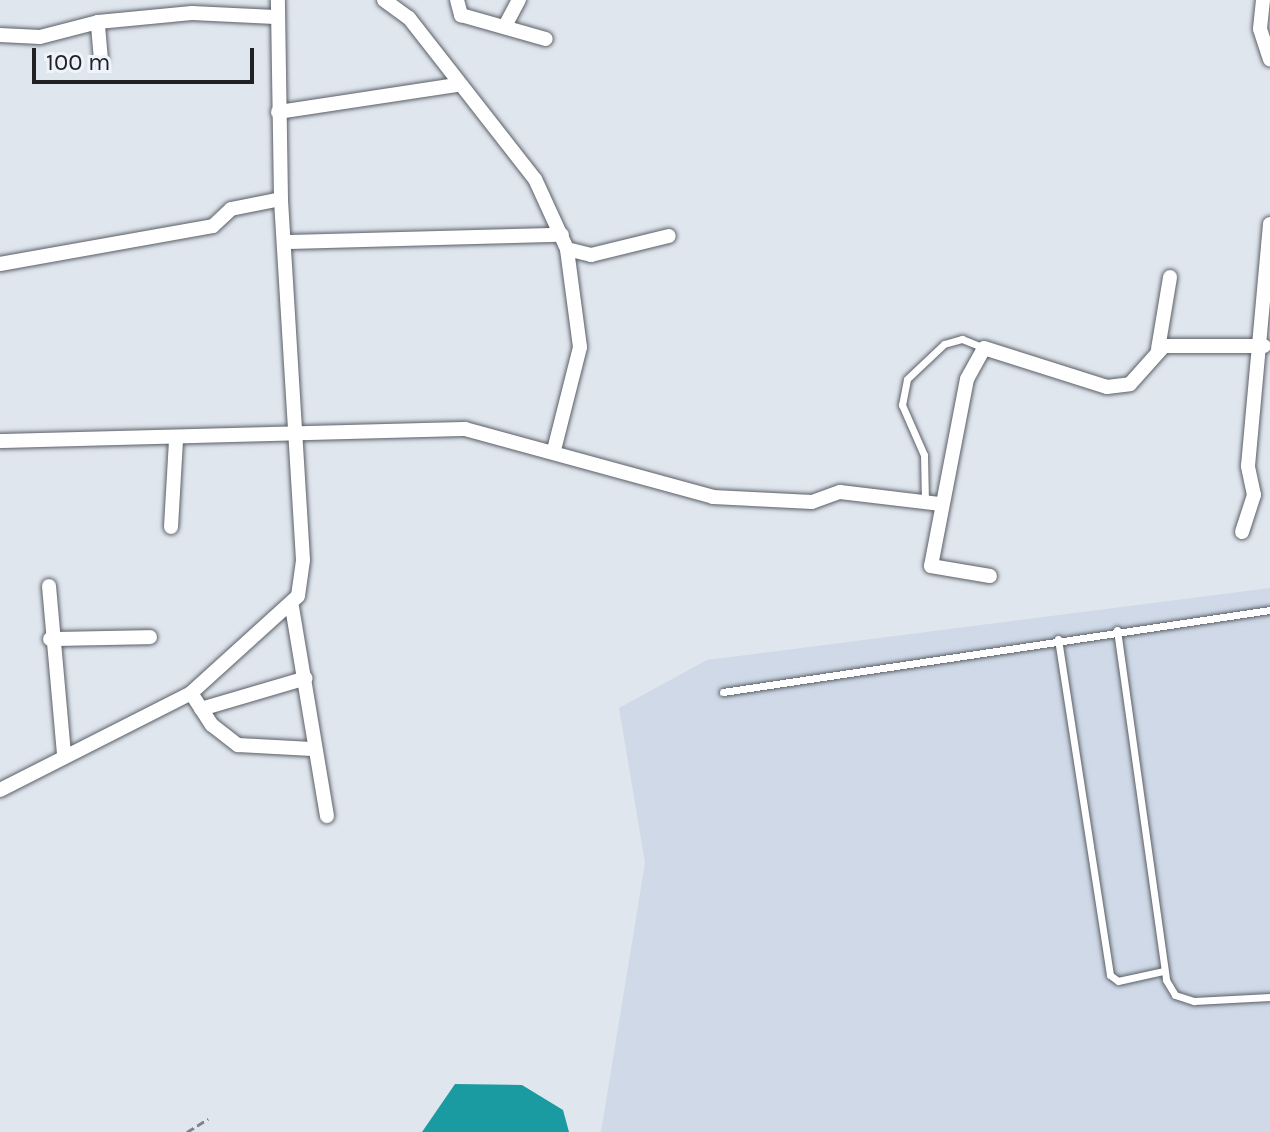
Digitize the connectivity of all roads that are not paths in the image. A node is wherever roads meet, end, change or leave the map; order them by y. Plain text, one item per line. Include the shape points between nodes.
1 (278, 0) edge
2 (384, 0) edge
3 (457, 0) edge
4 (519, 0) edge
5 (1263, 0) edge
6 (275, 17) junction
7 (98, 22) junction
8 (505, 26) junction
9 (0, 35) edge
10 (546, 39) dead end
11 (1270, 59) edge
12 (101, 60) dead end
13 (456, 85) junction
14 (278, 112) junction
15 (281, 199) junction
16 (1270, 224) edge
17 (669, 236) dead end
18 (287, 242) junction
19 (564, 242) junction
20 (1268, 258) edge
21 (0, 264) edge
22 (1170, 277) dead end
23 (1264, 346) junction
24 (984, 348) junction
25 (1158, 349) junction
26 (295, 428) junction
27 (176, 439) junction
28 (0, 441) edge
29 (554, 450) junction
30 (925, 502) junction
31 (941, 504) junction
32 (171, 527) dead end
33 (1242, 532) dead end
34 (990, 576) dead end
35 (49, 586) dead end
36 (292, 607) junction
37 (1270, 610) edge
38 (1117, 630) junction
39 (150, 637) dead end
40 (50, 639) junction
41 (1058, 639) junction
42 (306, 678) junction
43 (723, 692) dead end
44 (191, 693) junction
45 (201, 709) junction
46 (312, 749) junction
47 (64, 755) junction
48 (0, 790) edge
49 (327, 816) dead end
50 (1163, 971) junction
51 (1270, 997) edge

1 - 6 street
2 - 13 street via 409,18
3 - 8 street via 461,15
4 - 8 street
5 - 11 street via 1260,29
6 - 7 street via 192,13
6 - 14 street
7 - 9 street via 40,37
7 - 12 street
8 - 10 street
13 - 14 street
13 - 19 street via 535,179
14 - 15 street
15 - 18 street
15 - 21 street via 231,209 213,226
16 - 20 street
17 - 19 street via 591,255
18 - 19 street
18 - 26 street
19 - 29 street via 580,347
20 - 23 street
22 - 25 street
23 - 25 street
23 - 33 street via 1248,466 1254,495
24 - 25 street via 1107,387 1130,384
24 - 30 lane via 962,339 944,344 907,379 902,405 924,455
24 - 31 street via 967,379
26 - 27 street
26 - 29 street via 465,429
26 - 36 street via 303,560
27 - 28 street
27 - 32 street
29 - 30 street via 713,497 812,502 840,492
30 - 31 street
31 - 34 street via 931,566
35 - 40 street
36 - 42 street
36 - 44 street
37 - 38 lane
38 - 41 lane
38 - 50 lane
39 - 40 street
40 - 47 street
41 - 43 lane
41 - 50 lane via 1110,975 1118,981
42 - 45 street
42 - 46 street
44 - 45 street
44 - 47 street
45 - 46 street via 238,745
46 - 49 street
47 - 48 street
50 - 51 lane via 1175,995 1194,1001

